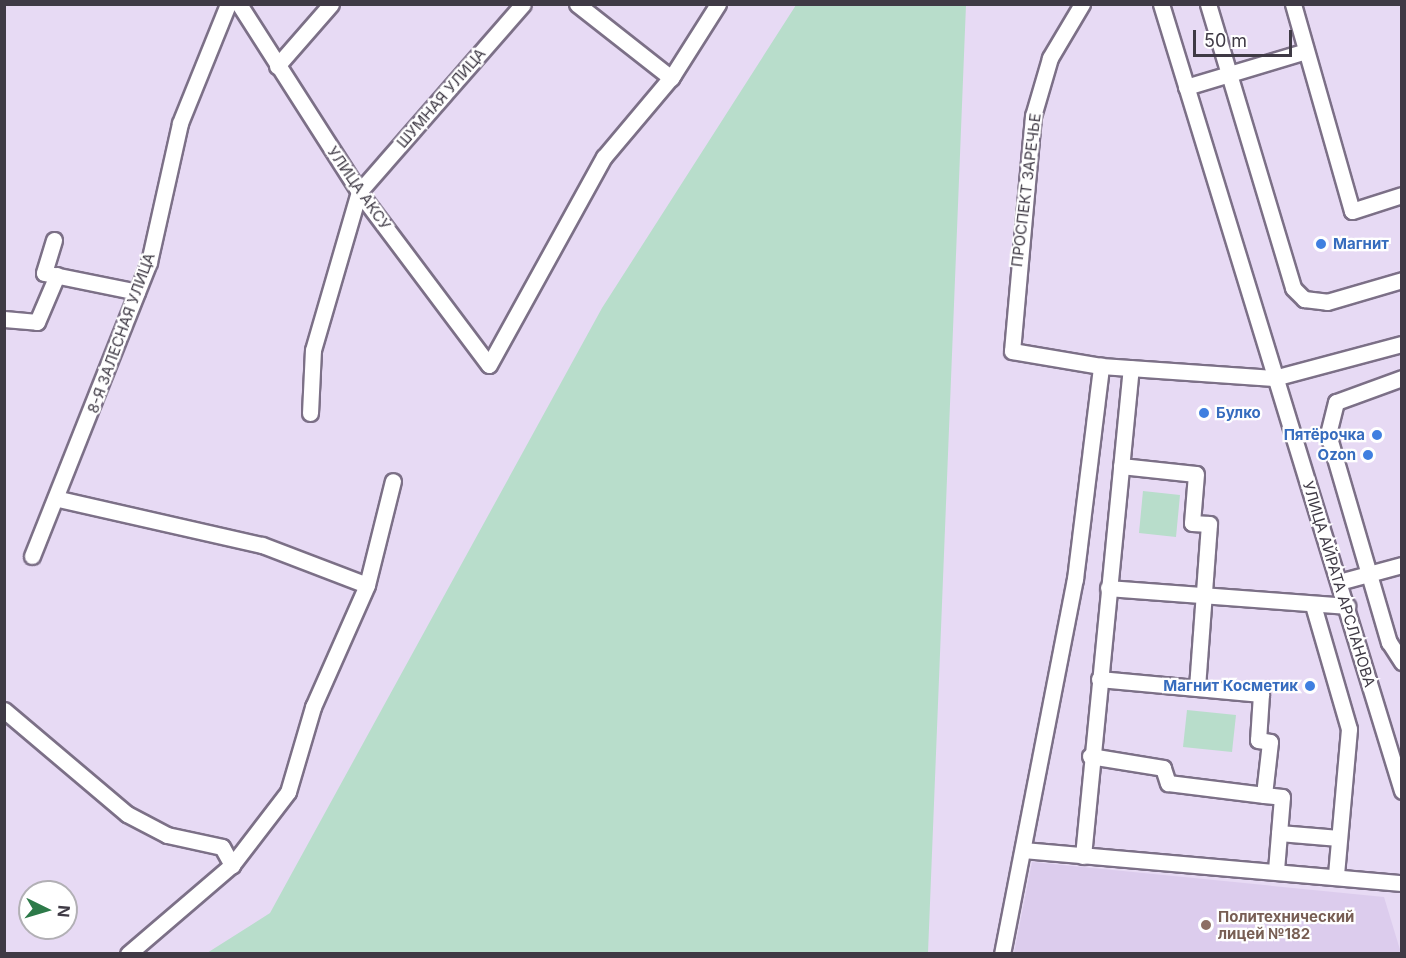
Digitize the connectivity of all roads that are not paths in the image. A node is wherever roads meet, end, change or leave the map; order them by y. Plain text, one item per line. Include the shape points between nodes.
1 (228, 4) edge
2 (239, 4) edge
3 (331, 4) edge
4 (522, 4) edge
5 (577, 4) edge
6 (718, 4) edge
7 (1082, 4) edge
8 (1161, 4) edge
9 (1208, 4) edge
10 (1293, 4) edge
11 (1306, 51) junction
12 (277, 66) junction
13 (1228, 75) junction
14 (671, 78) junction
15 (1186, 87) junction
16 (359, 192) junction
17 (1401, 195) edge
18 (54, 240) dead end
19 (57, 275) junction
20 (1401, 280) edge
21 (137, 292) junction
22 (4, 319) edge
23 (1401, 344) edge
24 (1101, 366) junction
25 (1131, 368) junction
26 (1274, 378) junction
27 (1401, 378) edge
28 (310, 413) dead end
29 (1121, 466) junction
30 (393, 481) dead end
31 (59, 499) junction
32 (32, 556) dead end
33 (1401, 565) edge
34 (1372, 573) junction
35 (1339, 582) junction
36 (368, 585) junction
37 (1108, 588) junction
38 (1204, 595) junction
39 (1313, 605) junction
40 (1347, 606) junction
41 (1395, 641) edge
42 (1401, 663) edge
43 (1099, 679) junction
44 (1197, 688) junction
45 (4, 710) edge
46 (1090, 756) junction
47 (1401, 791) edge
48 (1264, 795) junction
49 (1279, 833) junction
50 (1339, 838) junction
51 (1023, 850) junction
52 (1083, 856) junction
53 (232, 865) junction
54 (1276, 870) junction
55 (1336, 875) junction
56 (1401, 882) edge
57 (128, 954) edge
58 (1002, 954) edge

1 - 21 street, 8-Я ЗАЛЕСНАЯ УЛИЦА via 180,123
2 - 12 street, УЛИЦА АКСУ
3 - 12 street
4 - 16 street, ШУМНАЯ УЛИЦА
5 - 14 street
6 - 14 street
7 - 24 street, ПРОСПЕКТ ЗАРЕЧЬЕ via 1050,57 1033,116 1012,351
8 - 15 street, УЛИЦА АЙРАТА АРСЛАНОВА
9 - 13 street
10 - 11 street
11 - 13 street
11 - 17 street via 1352,211
12 - 16 street, УЛИЦА АКСУ
13 - 15 street
13 - 20 street via 1293,288 1304,299 1327,302
14 - 16 street, УЛИЦА АКСУ via 604,157 489,365
15 - 26 street, УЛИЦА АЙРАТА АРСЛАНОВА
16 - 28 street via 313,350
18 - 19 street via 44,273
19 - 21 street
19 - 22 street via 37,322
21 - 31 street, 8-Я ЗАЛЕСНАЯ УЛИЦА
23 - 26 street
24 - 25 street
24 - 51 street via 1076,579
25 - 26 street
25 - 29 street
26 - 35 street, УЛИЦА АЙРАТА АРСЛАНОВА
27 - 34 street via 1336,402 1328,434
29 - 37 street
29 - 38 street via 1196,474 1192,523 1209,524
30 - 36 street
31 - 32 street, 8-Я ЗАЛЕСНАЯ УЛИЦА
31 - 36 street via 262,545
33 - 34 street
34 - 35 street
34 - 41 street
35 - 40 street, УЛИЦА АЙРАТА АРСЛАНОВА
36 - 53 street via 313,707 288,792
37 - 38 street
37 - 43 street
38 - 39 street
38 - 44 street
39 - 40 street
39 - 50 street via 1349,729
40 - 47 street, УЛИЦА АЙРАТА АРСЛАНОВА
41 - 42 street
43 - 44 street
43 - 46 street
44 - 48 street via 1261,694 1258,740 1270,742
45 - 53 street via 127,814 167,835 222,847
46 - 48 street via 1163,768 1168,783
46 - 52 street
48 - 49 street via 1282,797
49 - 50 street
49 - 54 street
50 - 55 street
51 - 52 street
51 - 58 street
52 - 54 street
53 - 57 street
54 - 55 street
55 - 56 street

